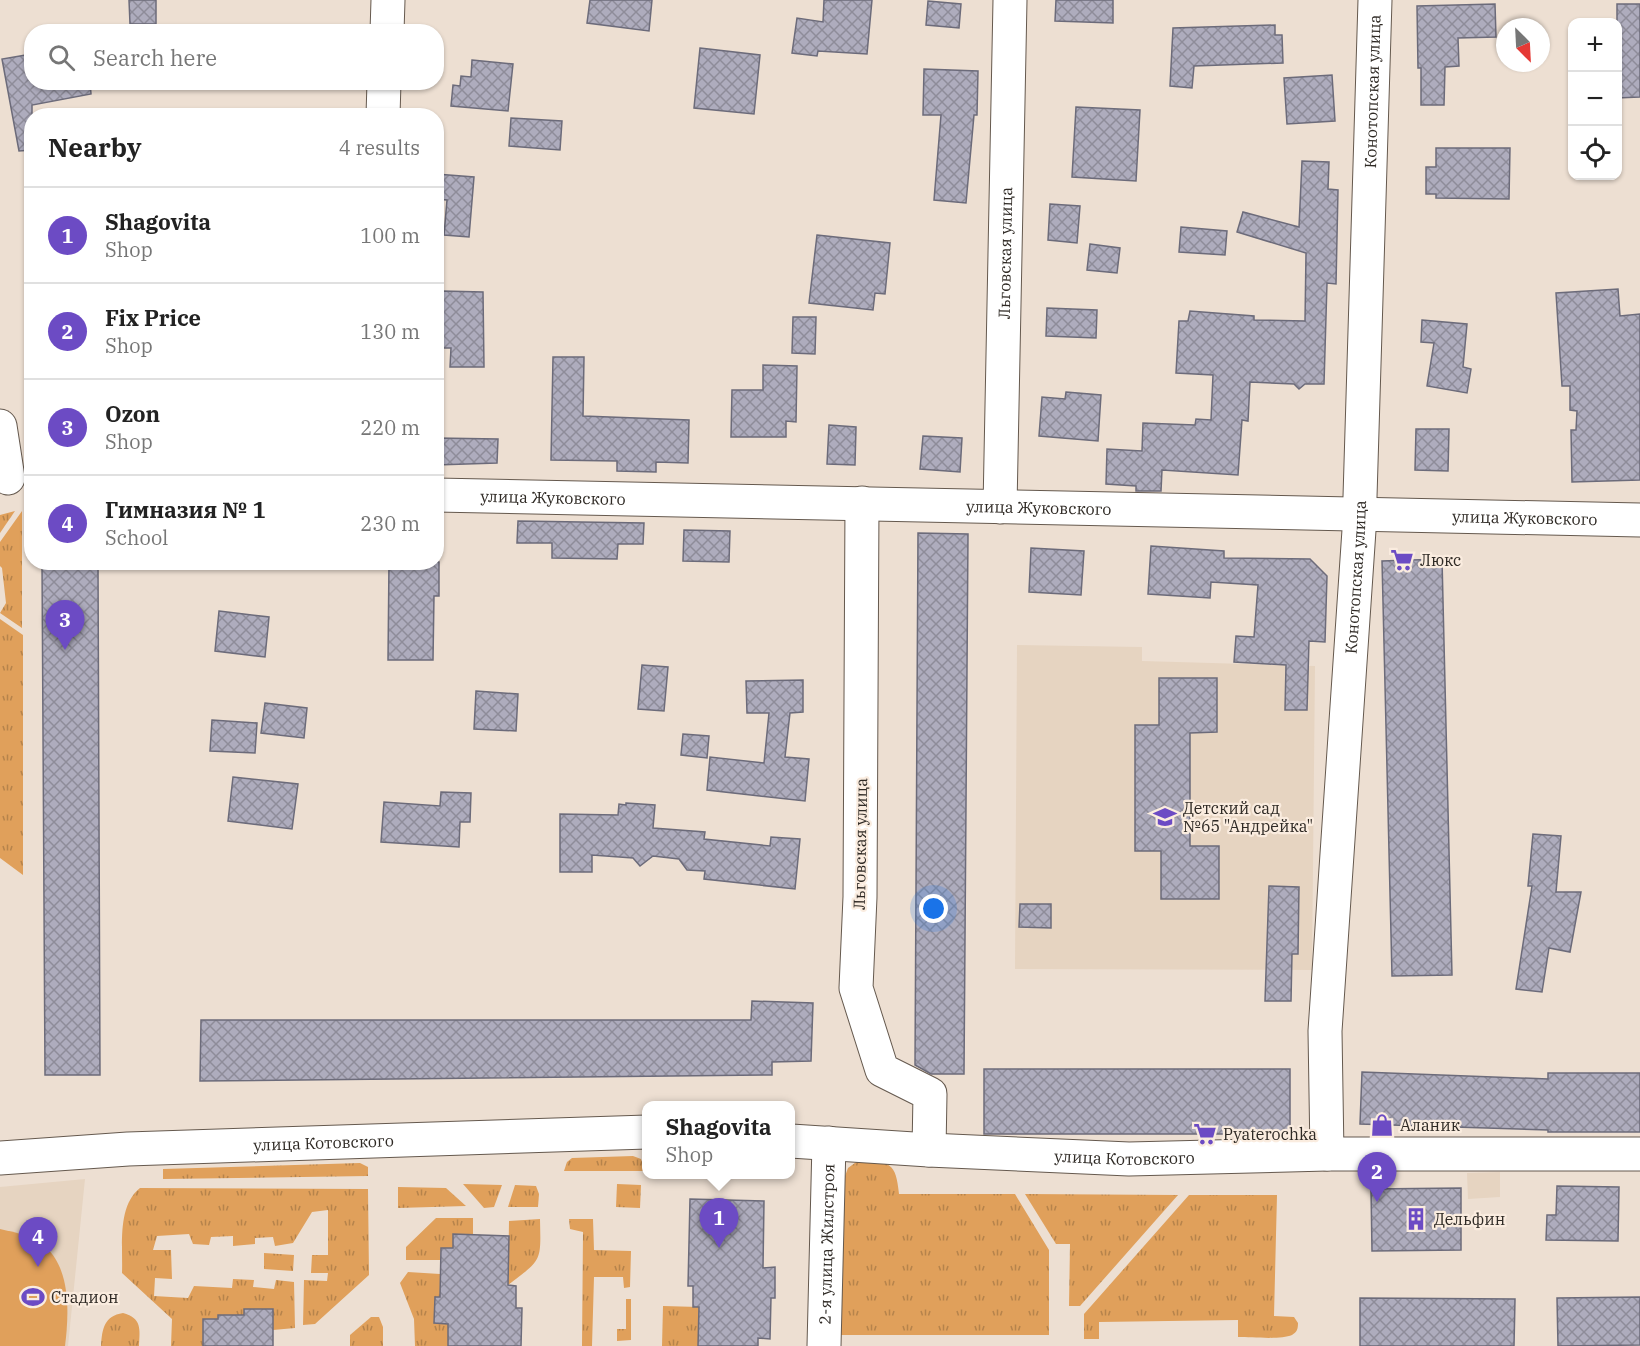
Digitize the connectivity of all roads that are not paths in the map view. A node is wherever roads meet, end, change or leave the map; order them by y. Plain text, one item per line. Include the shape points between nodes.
1 (388, 0) edge
2 (1010, 0) edge
3 (1375, 0) edge
4 (387, 24) edge
5 (384, 90) edge
6 (383, 108) edge
7 (0, 426) edge
8 (13, 479) edge
9 (444, 495) edge
10 (862, 503) junction
11 (1000, 507) junction
12 (1359, 514) junction
13 (1640, 520) edge
14 (642, 1132) edge
15 (795, 1140) edge
16 (829, 1143) junction
17 (929, 1150) junction
18 (1327, 1154) junction
19 (1640, 1154) edge
20 (0, 1158) edge
21 (824, 1346) edge

1 - 4 street
2 - 11 street, Льговская улица
3 - 12 street, Конотопская улица
5 - 6 street
7 - 8 street
9 - 10 street, улица Жуковского
10 - 11 street, улица Жуковского
10 - 17 street, Льговская улица via 856,988 882,1070 930,1094
11 - 12 street, улица Жуковского
12 - 13 street, улица Жуковского
12 - 18 street, Конотопская улица via 1325,1031
14 - 20 street, улица Котовского via 128,1149
15 - 16 street, улица Котовского
16 - 17 street, улица Котовского
16 - 21 street, 2-я улица Жилстроя
17 - 18 street, улица Котовского via 1129,1159
18 - 19 street, улица Котовского

